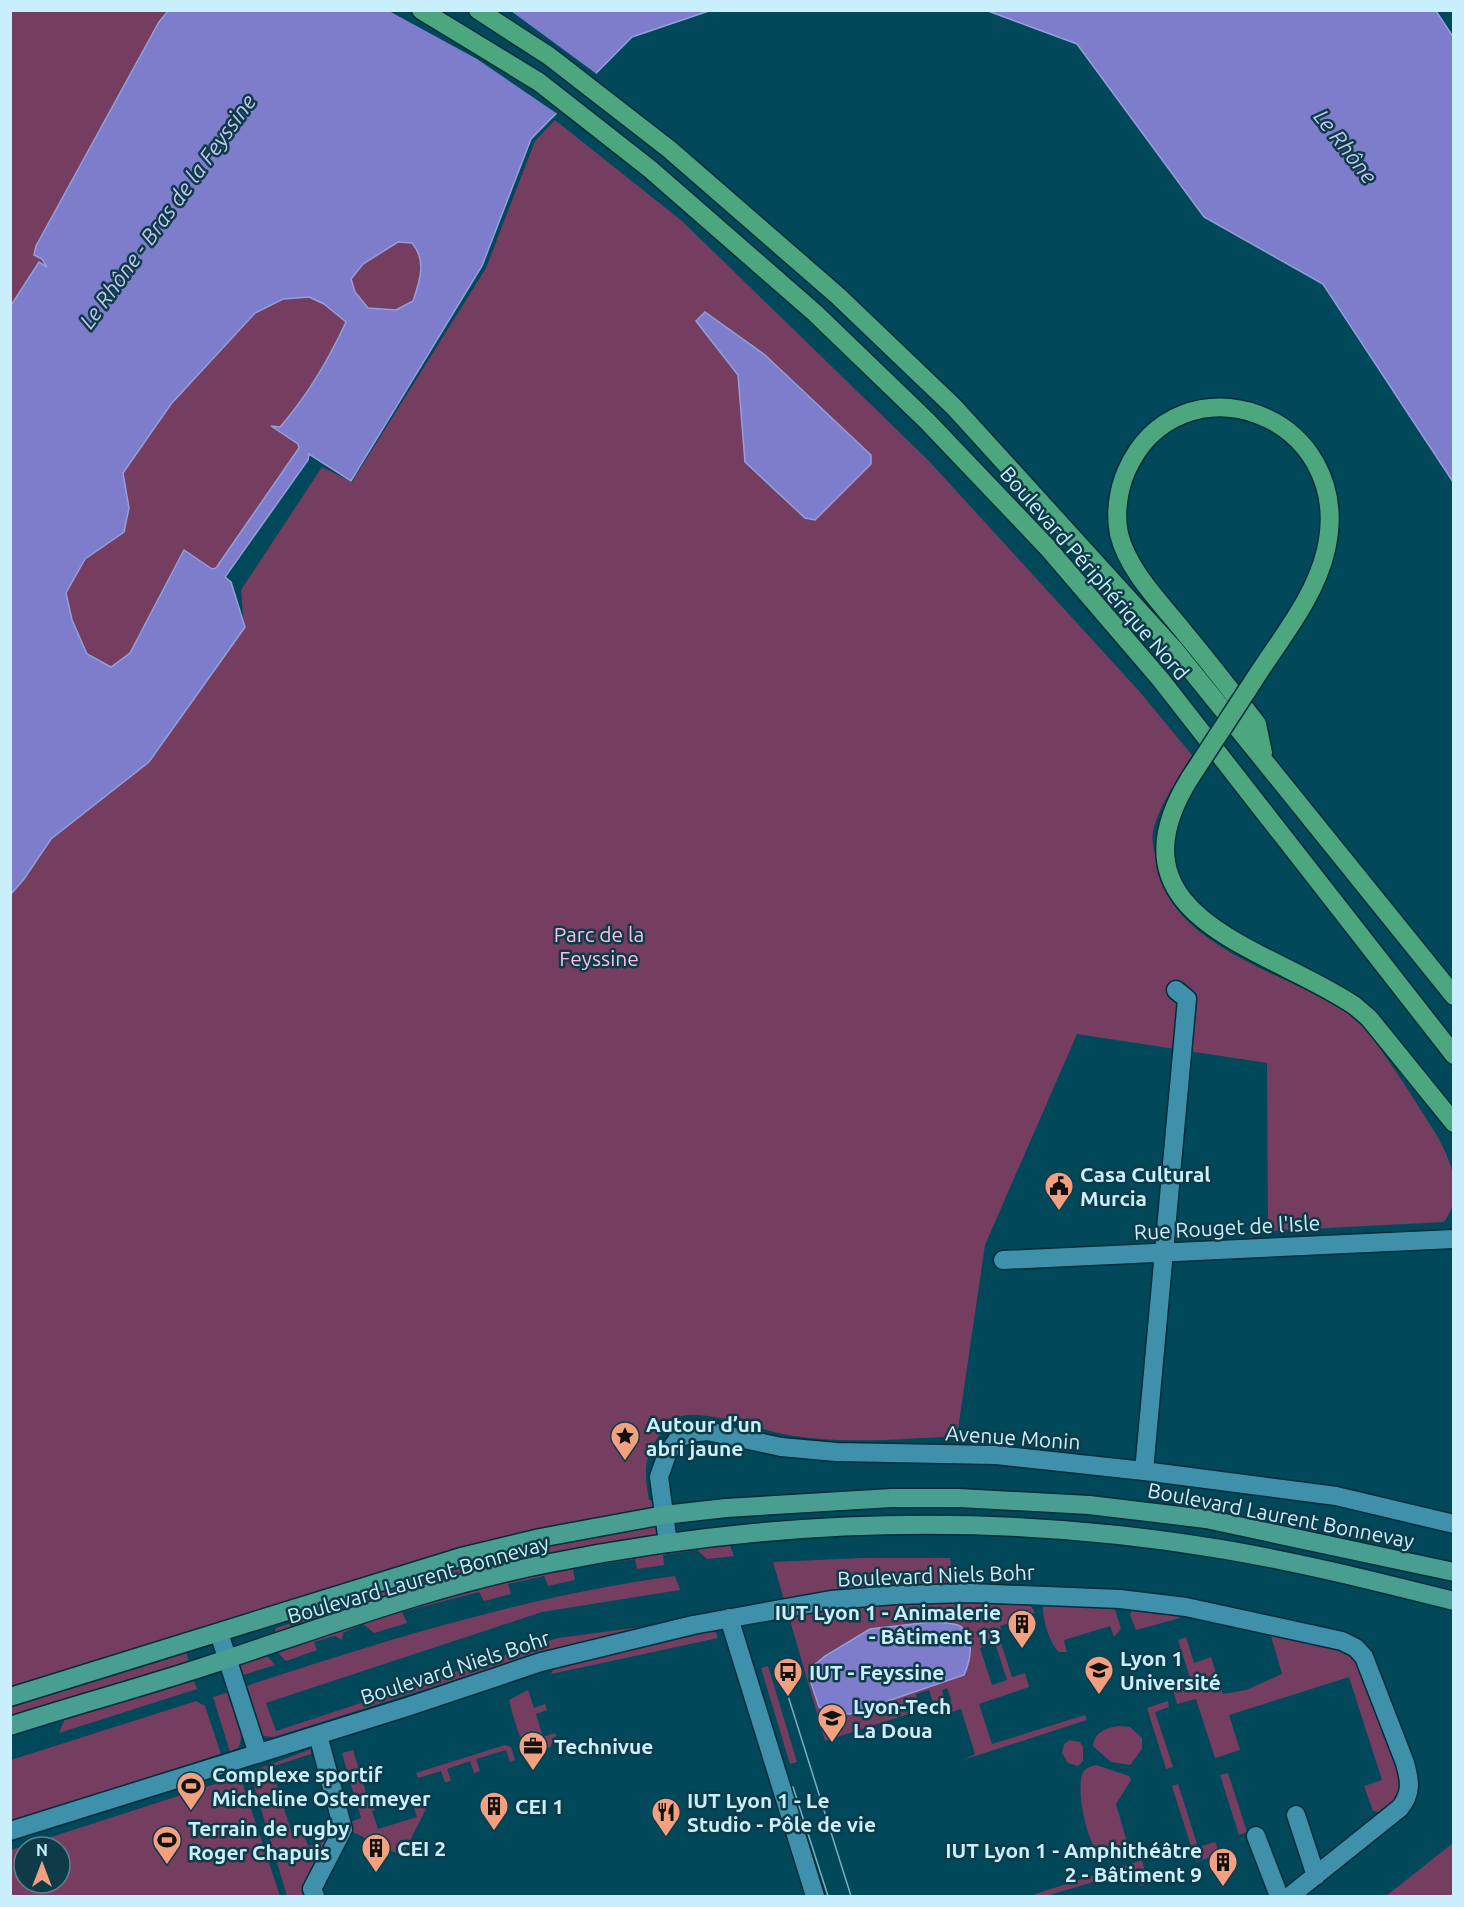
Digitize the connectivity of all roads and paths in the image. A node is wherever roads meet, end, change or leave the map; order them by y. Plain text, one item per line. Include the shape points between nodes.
1 (421, 10) edge
2 (478, 10) edge
3 (1265, 761) junction
4 (1176, 990) dead end
5 (1454, 996) edge
6 (1454, 1055) edge
7 (1453, 1127) edge
8 (1454, 1239) edge
9 (1164, 1253) junction
10 (1003, 1260) dead end
11 (1143, 1470) junction
12 (664, 1515) junction
13 (1454, 1524) edge
14 (668, 1543) junction
15 (1454, 1572) edge
16 (1454, 1601) edge
17 (729, 1618) junction
18 (219, 1633) junction
19 (227, 1659) junction
20 (10, 1697) edge
21 (10, 1726) edge
22 (318, 1735) junction
23 (258, 1754) junction
24 (1296, 1815) dead end
25 (10, 1831) edge
26 (1256, 1836) dead end
27 (1316, 1876) junction
28 (315, 1896) edge
29 (815, 1896) edge
30 (1279, 1896) edge
31 (1290, 1896) edge

1 - 6 highway, Boulevard Périphérique Nord via 539,82 650,169 815,313 927,421 1047,547 1161,680
2 - 3 highway, Boulevard Périphérique Nord via 549,56 669,149 838,296 954,407 1173,648
3 - 5 highway, Boulevard Périphérique Nord
3 - 7 highway, bridge via 1257,724 1135,569 1119,533 1118,496 1138,451 1158,430 1203,410 1234,408 1257,414 1293,434 1313,456 1326,488 1329,529 1316,581 1254,680 1190,778 1174,806 1166,840 1173,881 1187,906 1215,930 1355,1006 1369,1018
4 - 9 street via 1187,999
8 - 9 street, Rue Rouget de l'Isle
9 - 10 street, Rue Rouget de l'Isle
9 - 11 street
11 - 12 street, Avenue Monin via 996,1455 836,1452 707,1431 678,1439 667,1454 659,1476
11 - 13 street, Avenue Monin via 1336,1496
12 - 14 street, Avenue Monin
12 - 15 main road, Boulevard Laurent Bonnevay via 823,1500 1027,1500 1206,1519
12 - 18 main road, Boulevard Laurent Bonnevay via 461,1557
14 - 16 main road, Boulevard Laurent Bonnevay via 745,1533 892,1524 1083,1531 1278,1559
14 - 19 main road, Boulevard Laurent Bonnevay via 548,1563 468,1584 354,1616
17 - 22 street, Boulevard Niels Bohr via 541,1662
17 - 27 street, Boulevard Niels Bohr via 831,1600 896,1595 1070,1595 1186,1607 1349,1644 1368,1665 1405,1763 1410,1787 1400,1808
17 - 29 street
18 - 19 street
18 - 20 main road, Boulevard Laurent Bonnevay
19 - 21 main road, Boulevard Laurent Bonnevay
19 - 23 street
22 - 23 street, Boulevard Niels Bohr
22 - 28 street via 343,1829 312,1889
23 - 25 street, Boulevard Niels Bohr
24 - 27 street
26 - 30 street
27 - 31 street, Boulevard Niels Bohr

